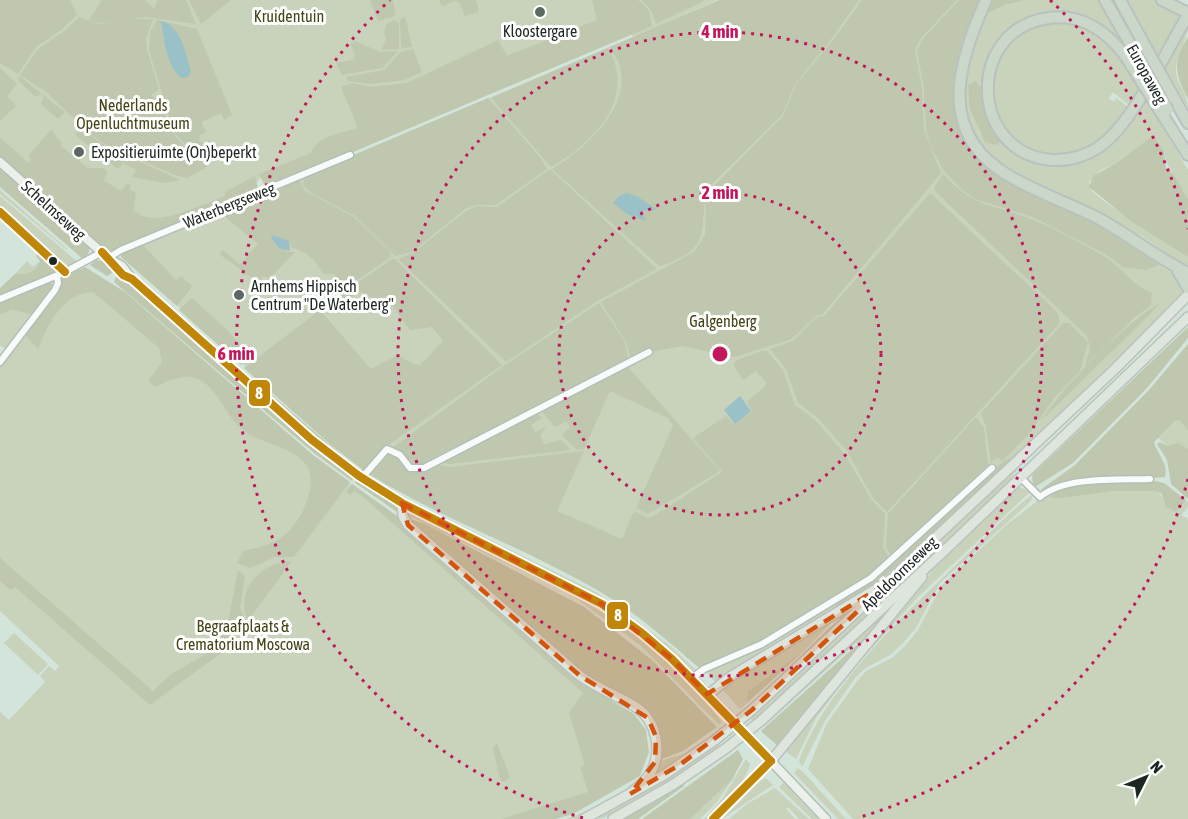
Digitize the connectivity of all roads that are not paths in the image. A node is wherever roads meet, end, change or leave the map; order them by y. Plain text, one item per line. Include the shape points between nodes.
1 (986, 0) edge
2 (1105, 0) edge
3 (1120, 0) edge
4 (1162, 0) edge
5 (1188, 14) edge
6 (1166, 114) junction
7 (1188, 123) edge
8 (1188, 149) edge
9 (350, 155) dead end
10 (1188, 155) edge
11 (0, 162) edge
12 (0, 212) edge
13 (105, 255) junction
14 (1173, 266) junction
15 (65, 272) junction
16 (1188, 273) edge
17 (57, 276) junction
18 (1188, 288) edge
19 (1188, 295) edge
20 (0, 299) edge
21 (1188, 317) edge
22 (649, 352) dead end
23 (0, 362) edge
24 (992, 468) dead end
25 (359, 476) junction
26 (1020, 477) junction
27 (1150, 479) dead end
28 (402, 503) junction
29 (942, 553) junction
30 (889, 582) junction
31 (692, 678) junction
32 (708, 695) junction
33 (771, 760) junction
34 (630, 794) junction
35 (584, 819) edge
36 (613, 819) edge
37 (713, 819) edge
38 (826, 819) edge

1 - 14 highway via 965,50 959,77 960,109 976,146 1012,178 1100,219
2 - 6 highway, Europaweg, bridge
3 - 7 highway, Europaweg, bridge
4 - 5 highway
5 - 6 highway, bridge via 1132,110 1107,140 1090,152 1060,160 1035,157 1010,141 993,118 987,96 991,65 1009,36 1031,22 1056,17 1080,20 1102,32 1126,57
6 - 8 highway, Europaweg
6 - 10 highway
9 - 13 street, Waterbergseweg
11 - 13 main road, Schelmseweg
12 - 15 street
13 - 15 street, Waterbergseweg
13 - 25 main road, Schelmseweg via 312,440
14 - 16 highway
14 - 18 highway
15 - 17 street, Waterbergseweg
17 - 20 street, Waterbergseweg
17 - 23 street via 55,290
19 - 30 main road, Apeldoornseweg
21 - 26 main road, Apeldoornseweg
22 - 25 street via 424,468 410,468 400,455 387,449
24 - 31 street, Apeldoornseweg via 871,578 762,644
25 - 28 main road, Schelmseweg
26 - 27 street via 1040,497 1061,487 1096,480
26 - 29 main road, Apeldoornseweg
28 - 31 main road, Schelmseweg via 602,604 642,633
28 - 34 main road via 408,525 579,675 648,718 656,737 655,762 648,778
29 - 33 main road
29 - 36 main road, Apeldoornseweg, bridge via 762,720 674,784
30 - 32 main road via 730,677
30 - 34 main road, Apeldoornseweg, bridge via 753,710 664,775
31 - 32 main road, Schelmseweg
32 - 33 main road, Schelmseweg
33 - 37 street
33 - 38 main road, Schelmseweg
34 - 35 main road, Apeldoornseweg

